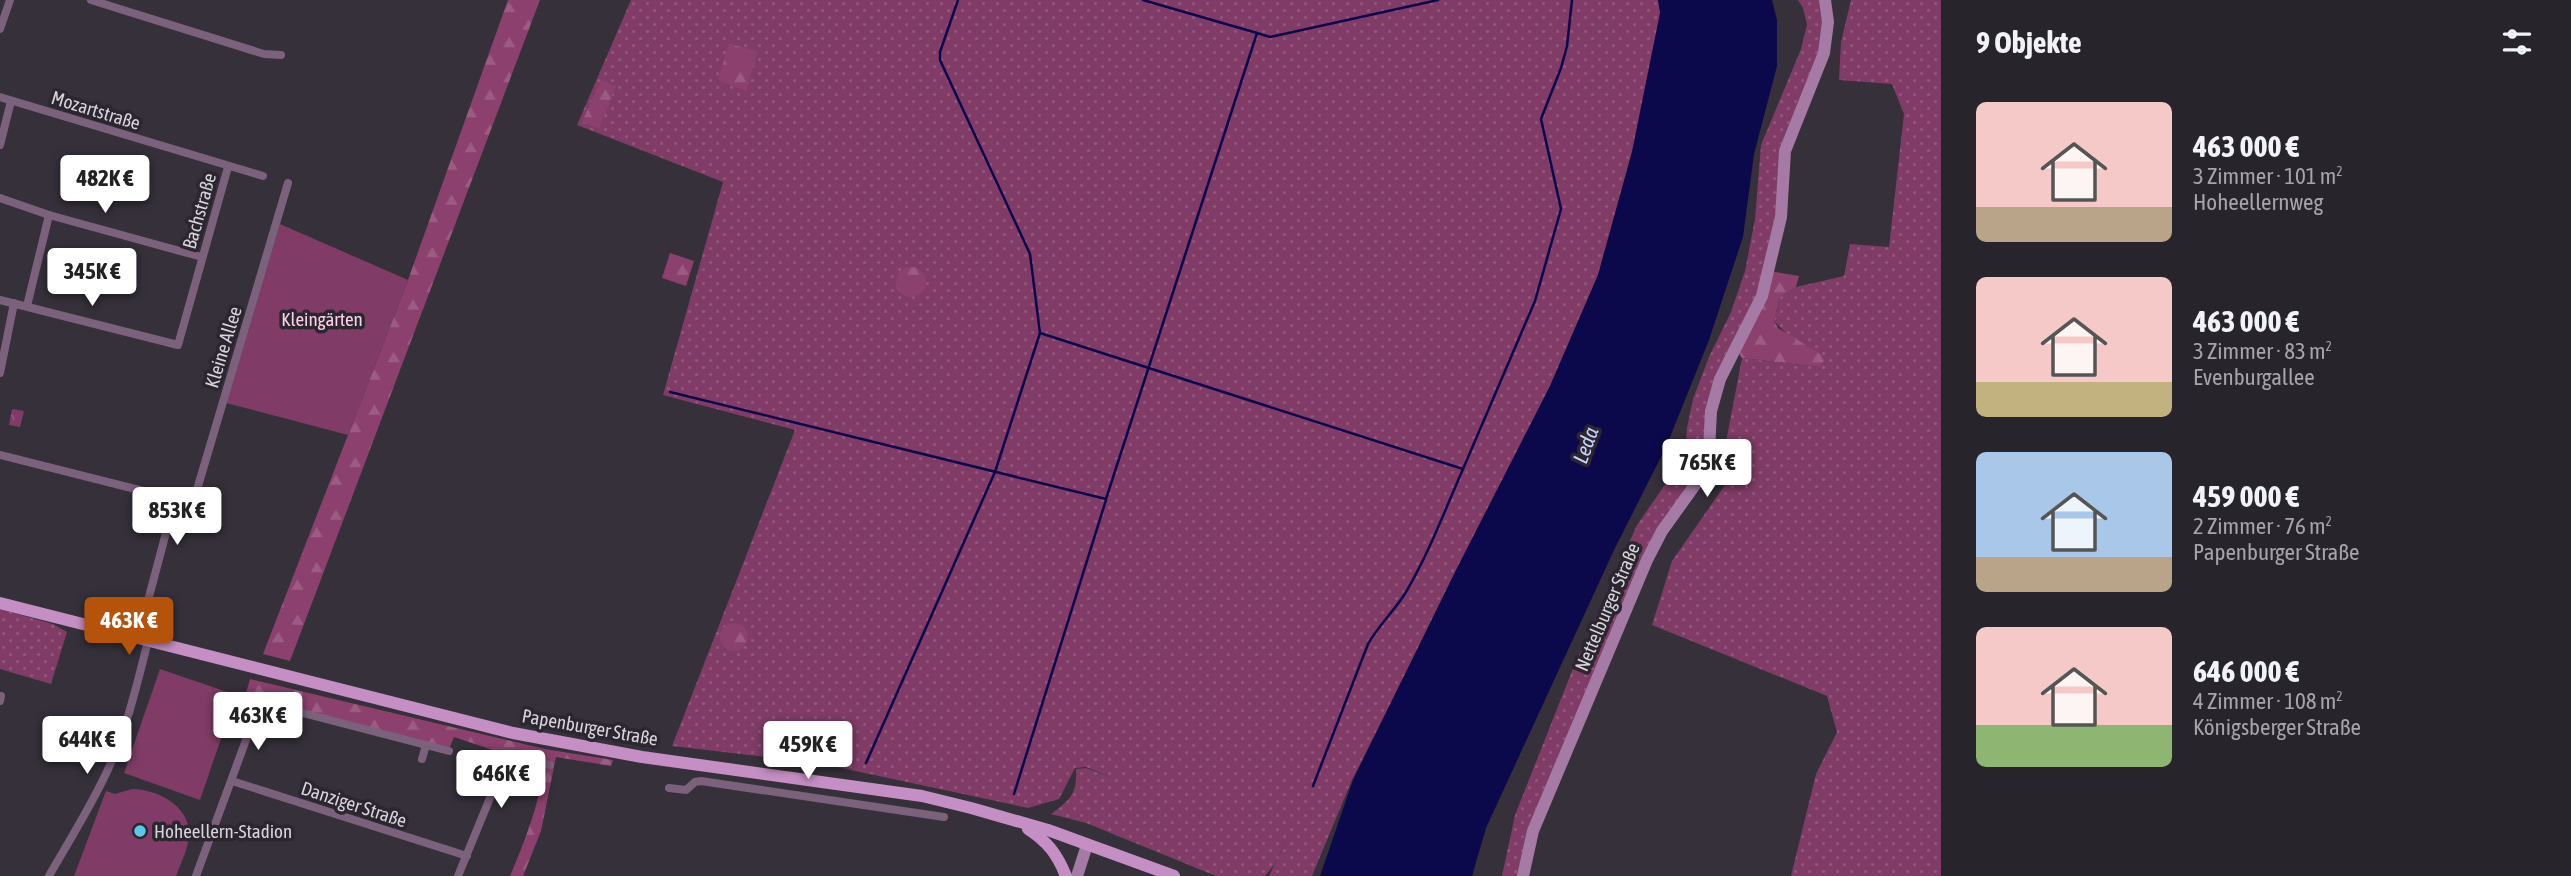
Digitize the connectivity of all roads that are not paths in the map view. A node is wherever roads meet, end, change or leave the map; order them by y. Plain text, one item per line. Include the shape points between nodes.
1 (10, 0) edge
2 (91, 0) edge
3 (1825, 0) edge
4 (0, 29) edge
5 (281, 55) dead end
6 (0, 97) edge
7 (11, 101) junction
8 (0, 145) edge
9 (228, 167) junction
10 (263, 176) dead end
11 (288, 183) dead end
12 (0, 198) edge
13 (49, 215) junction
14 (202, 257) junction
15 (0, 300) edge
16 (14, 303) junction
17 (27, 306) junction
18 (0, 373) edge
19 (0, 454) edge
20 (175, 499) junction
21 (0, 603) edge
22 (143, 640) junction
23 (426, 745) junction
24 (449, 751) dead end
25 (422, 759) dead end
26 (550, 765) dead end
27 (232, 781) junction
28 (669, 788) dead end
29 (944, 817) dead end
30 (1016, 821) junction
31 (1087, 845) junction
32 (467, 856) junction
33 (48, 876) edge
34 (197, 876) edge
35 (458, 876) edge
36 (1066, 876) edge
37 (1077, 876) edge
38 (1174, 876) edge
39 (1523, 876) edge

1 - 4 street
2 - 5 street via 264,54
3 - 39 street, Nettelburger Straße via 1824,53 1785,151 1781,217 1762,296 1714,397 1705,466 1647,560 1533,831
6 - 7 street, Mozartstraße
7 - 8 street
7 - 9 street, Mozartstraße
9 - 10 street, Mozartstraße
9 - 14 street, Bachstraße
11 - 20 street, Kleine Allee via 193,503
12 - 13 street
13 - 14 street
13 - 17 street
14 - 17 street, Bachstraße via 177,345
15 - 16 street
16 - 17 street
16 - 18 street
19 - 20 street
20 - 22 street
21 - 22 main road, Papenburger Straße
22 - 30 main road, Papenburger Straße via 513,733 642,757 922,796
22 - 33 street via 142,672 118,748
23 - 24 street
23 - 25 street
23 - 27 street via 264,704 257,710
26 - 32 street via 508,754
27 - 32 street, Danziger Straße
27 - 34 street
28 - 29 street via 686,790 701,781
30 - 31 main road, Papenburger Straße
30 - 36 main road via 1048,843
31 - 37 street
31 - 38 main road, Papenburger Straße
32 - 35 street

